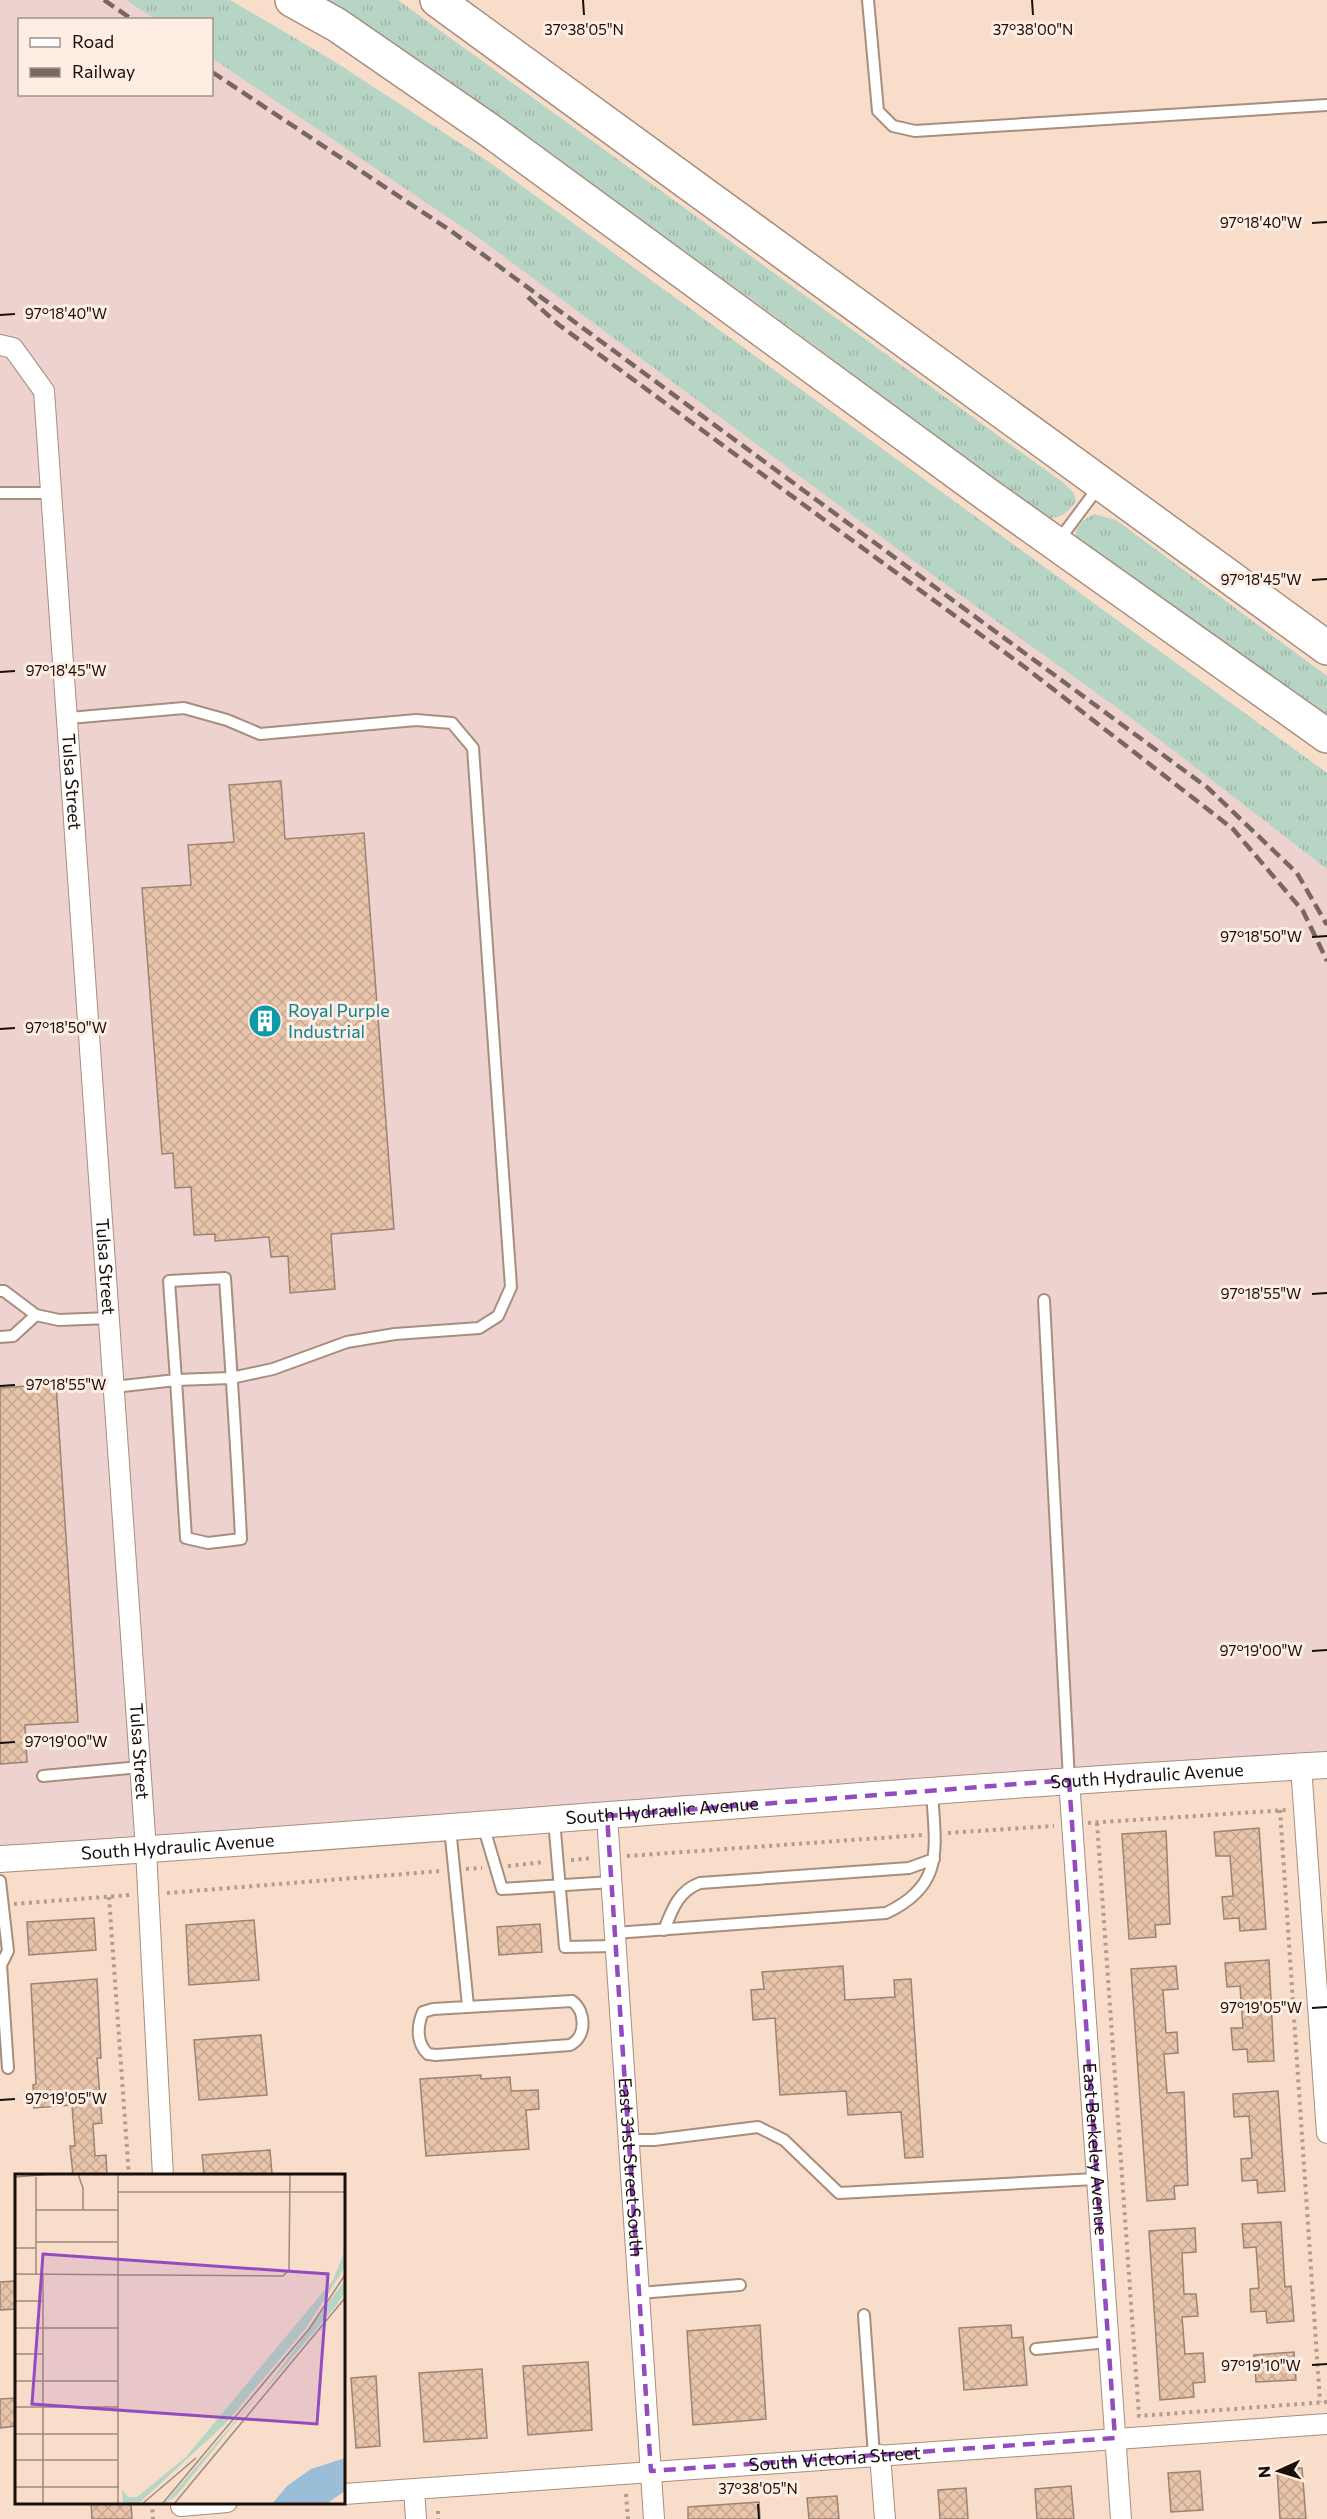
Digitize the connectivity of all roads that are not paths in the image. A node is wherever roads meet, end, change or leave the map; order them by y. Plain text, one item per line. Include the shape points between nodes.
1 (292, 0) edge
2 (437, 0) edge
3 (868, 0) edge
4 (1327, 105) edge
5 (0, 345) edge
6 (1101, 485) junction
7 (0, 493) edge
8 (52, 493) junction
9 (1056, 543) junction
10 (1327, 648) edge
11 (69, 718) junction
12 (1327, 736) edge
13 (0, 1291) edge
14 (1044, 1300) dead end
15 (36, 1315) junction
16 (110, 1318) junction
17 (0, 1337) edge
18 (231, 1377) junction
19 (176, 1380) junction
20 (114, 1387) junction
21 (1327, 1765) edge
22 (1301, 1766) junction
23 (140, 1767) junction
24 (43, 1776) dead end
25 (1069, 1780) junction
26 (932, 1791) junction
27 (607, 1816) junction
28 (554, 1820) junction
29 (483, 1825) junction
30 (450, 1828) junction
31 (146, 1850) junction
32 (0, 1859) edge
33 (933, 1859) junction
34 (0, 1881) edge
35 (612, 1882) junction
36 (559, 1886) junction
37 (664, 1930) junction
38 (615, 1940) junction
39 (0, 1965) edge
40 (468, 2006) junction
41 (8, 2068) dead end
42 (1327, 2133) edge
43 (629, 2140) junction
44 (163, 2174) edge
45 (1095, 2179) junction
46 (740, 2285) dead end
47 (639, 2293) junction
48 (864, 2316) dead end
49 (1108, 2342) junction
50 (1036, 2349) dead end
51 (1327, 2424) edge
52 (1115, 2438) junction
53 (877, 2455) junction
54 (651, 2471) junction
55 (414, 2489) junction
56 (345, 2494) edge
57 (214, 2504) edge
58 (181, 2509) edge
59 (416, 2519) edge
60 (654, 2519) edge
61 (885, 2519) edge
62 (1120, 2519) edge

1 - 9 highway via 337,26 492,132
2 - 6 highway
3 - 4 lane via 878,111 893,126 915,131
5 - 8 street, Tulsa Street via 13,348 44,391
6 - 9 lane
6 - 10 highway
7 - 8 lane
8 - 11 street, Tulsa Street
9 - 12 highway
11 - 16 street, Tulsa Street
11 - 18 lane via 184,708 260,734 425,720 452,723 473,748 511,1287 498,1316 479,1328 347,1342 273,1369
13 - 15 lane
14 - 25 lane
15 - 16 lane via 59,1320
15 - 17 lane via 13,1336
16 - 20 street, Tulsa Street
18 - 19 lane
18 - 19 lane via 225,1278 169,1281
18 - 19 lane via 241,1539 208,1543 186,1538
19 - 20 lane
20 - 23 street, Tulsa Street
21 - 22 street, South Hydraulic Avenue
22 - 25 street, South Hydraulic Avenue
22 - 42 street
23 - 24 lane
23 - 31 street, Tulsa Street
25 - 26 street, South Hydraulic Avenue
25 - 45 street, East Berkeley Avenue
26 - 27 street, South Hydraulic Avenue
26 - 33 lane
27 - 28 street, South Hydraulic Avenue
27 - 35 street, East 31st Street South
28 - 29 street, South Hydraulic Avenue
28 - 36 lane
29 - 30 street, South Hydraulic Avenue
29 - 36 lane via 502,1889
30 - 31 street, South Hydraulic Avenue
30 - 40 lane
31 - 32 street, South Hydraulic Avenue
31 - 44 street, Tulsa Street
33 - 37 lane via 909,1868 700,1883 688,1887 675,1903
33 - 37 lane via 929,1879 901,1906 886,1913
34 - 39 lane via 8,1951
35 - 36 lane
35 - 38 street, East 31st Street South
36 - 38 lane via 565,1947
37 - 38 lane
38 - 43 street, East 31st Street South
39 - 41 lane
40 - 40 lane via 423,2012 418,2029 423,2049 436,2055 570,2044 581,2035 582,2014 572,2001
43 - 45 lane via 758,2127 784,2140 839,2193
43 - 47 street, East 31st Street South
45 - 49 street, East Berkeley Avenue
46 - 47 lane
47 - 54 street, East 31st Street South
48 - 53 lane
49 - 50 lane
49 - 52 street, East Berkeley Avenue
51 - 52 street, South Victoria Street
52 - 53 street, South Victoria Street
52 - 62 street, East Berkeley Avenue
53 - 54 street, South Victoria Street
53 - 61 street
54 - 55 street, South Victoria Street
54 - 60 street, East 31st Street South
55 - 56 street, South Victoria Street
55 - 59 street
57 - 58 street

